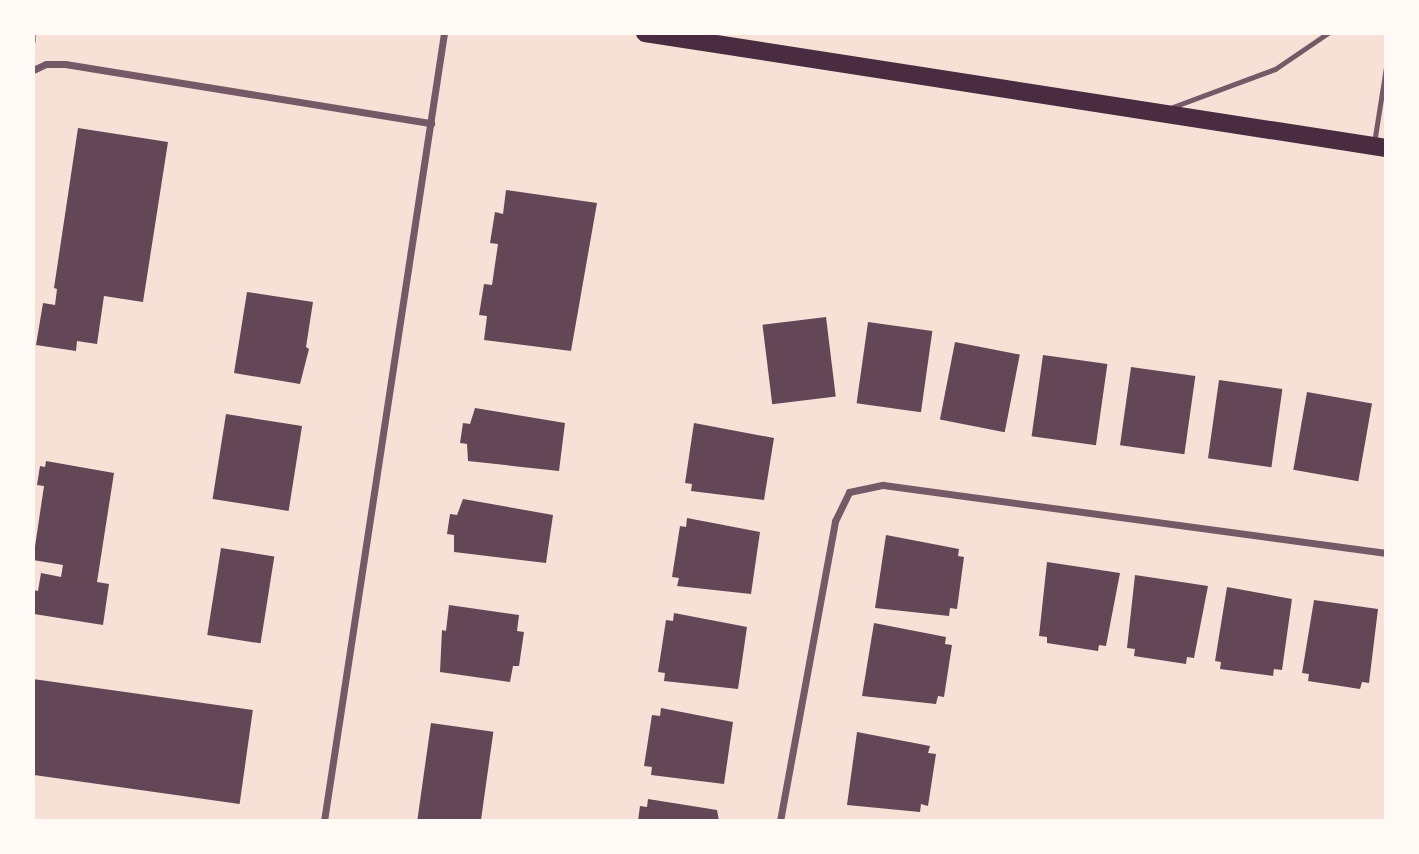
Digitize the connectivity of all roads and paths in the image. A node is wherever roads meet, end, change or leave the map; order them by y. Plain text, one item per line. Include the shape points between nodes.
1 (444, 33) edge
2 (645, 33) edge
3 (1328, 33) edge
4 (33, 34) edge
5 (33, 41) edge
6 (1386, 67) edge
7 (33, 70) edge
8 (1159, 112) junction
9 (431, 123) junction
10 (1380, 147) edge
11 (1386, 553) edge
12 (324, 821) edge
13 (780, 821) edge

1 - 9 street
2 - 8 main road
3 - 8 lane via 1275,69
4 - 5 path
6 - 10 lane
7 - 9 street via 46,64 65,64
8 - 10 main road
9 - 12 street
11 - 13 street via 883,485 849,492 835,521

